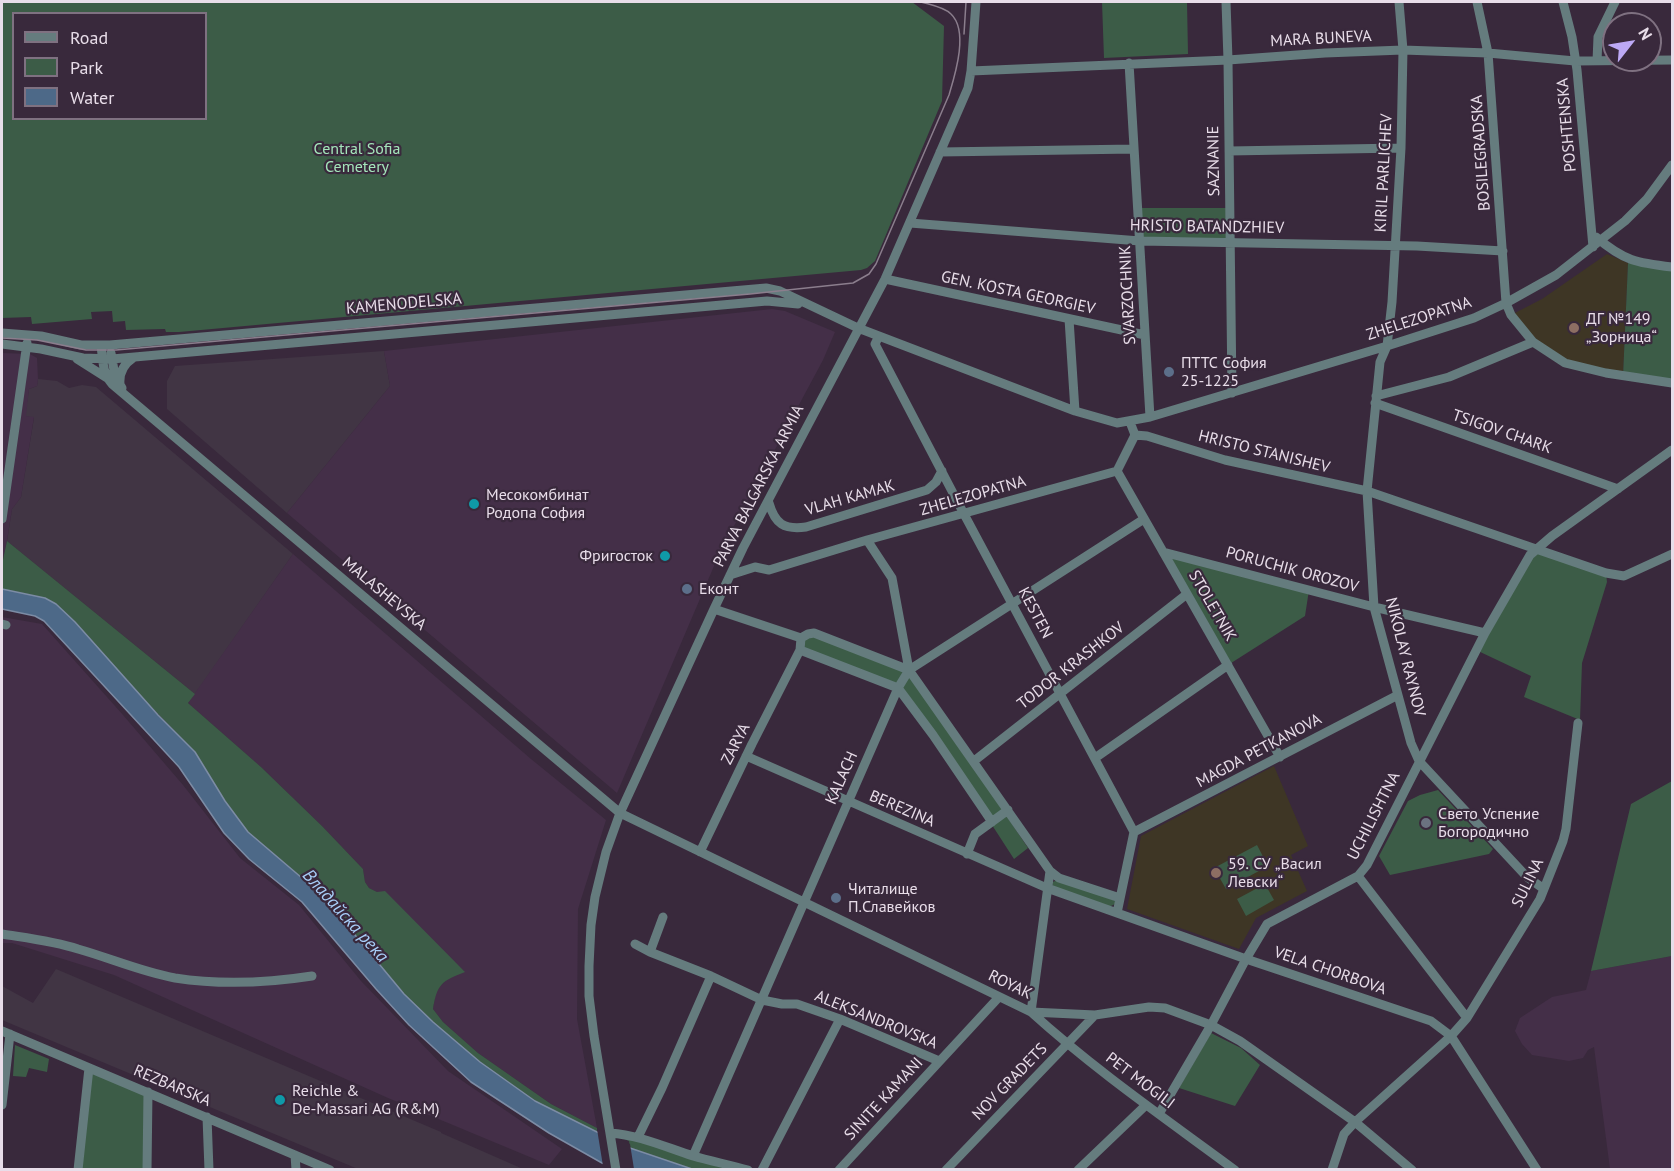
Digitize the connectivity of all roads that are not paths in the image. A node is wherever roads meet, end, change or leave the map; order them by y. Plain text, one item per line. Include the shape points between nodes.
1 (976, 2) edge
2 (1226, 2) edge
3 (1399, 2) edge
4 (1477, 2) edge
5 (1563, 2) edge
6 (1615, 2) edge
7 (1403, 50) junction
8 (1488, 53) junction
9 (1228, 60) junction
10 (1672, 60) edge
11 (1575, 61) junction
12 (1597, 61) junction
13 (1129, 63) junction
14 (971, 71) junction
15 (1401, 148) junction
16 (1134, 149) junction
17 (1229, 151) junction
18 (940, 152) junction
19 (1672, 165) edge
20 (910, 223) junction
21 (1140, 241) junction
22 (1230, 242) junction
23 (1597, 244) junction
24 (1396, 246) junction
25 (1503, 251) junction
26 (1672, 267) edge
27 (885, 279) junction
28 (1506, 303) junction
29 (806, 304) junction
30 (1069, 319) junction
31 (858, 328) junction
32 (2, 333) edge
33 (28, 334) junction
34 (1145, 335) junction
35 (879, 336) junction
36 (1533, 342) junction
37 (2, 344) edge
38 (27, 346) junction
39 (106, 346) junction
40 (1387, 346) junction
41 (72, 356) junction
42 (136, 357) junction
43 (107, 359) junction
44 (107, 378) junction
45 (1672, 383) edge
46 (120, 386) junction
47 (1232, 393) junction
48 (129, 397) junction
49 (1376, 400) junction
50 (1075, 411) junction
51 (1150, 417) junction
52 (1130, 422) junction
53 (1135, 435) junction
54 (1672, 450) edge
55 (942, 471) junction
56 (1117, 471) junction
57 (1618, 489) junction
58 (1366, 492) junction
59 (769, 503) junction
60 (964, 514) junction
61 (2, 519) edge
62 (1144, 519) junction
63 (867, 540) junction
64 (743, 549) junction
65 (1535, 549) junction
66 (1163, 552) junction
67 (1672, 554) edge
68 (755, 567) junction
69 (730, 575) junction
70 (1187, 594) junction
71 (1013, 603) junction
72 (1374, 607) junction
73 (714, 609) junction
74 (1485, 633) junction
75 (801, 638) junction
76 (800, 650) junction
77 (1228, 664) junction
78 (909, 670) junction
79 (898, 688) junction
80 (1061, 693) junction
81 (1398, 696) junction
82 (1578, 723) dead end
83 (949, 725) junction
84 (933, 735) junction
85 (746, 756) junction
86 (1281, 757) junction
87 (1095, 758) junction
88 (1419, 761) junction
89 (974, 762) junction
90 (847, 802) junction
91 (1008, 810) junction
92 (620, 813) junction
93 (992, 822) junction
94 (1134, 832) junction
95 (700, 852) junction
96 (967, 854) junction
97 (1050, 872) junction
98 (1358, 876) junction
99 (1047, 888) junction
100 (1544, 889) junction
101 (1120, 898) junction
102 (803, 902) junction
103 (1117, 912) junction
104 (663, 917) dead end
105 (2, 934) edge
106 (635, 944) dead end
107 (650, 952) junction
108 (1246, 959) junction
109 (312, 976) dead end
110 (711, 976) junction
111 (999, 997) junction
112 (762, 1000) junction
113 (1031, 1012) junction
114 (1095, 1015) junction
115 (1467, 1018) junction
116 (840, 1019) junction
117 (1211, 1025) junction
118 (6, 1032) edge
119 (1451, 1036) junction
120 (1068, 1045) junction
121 (939, 1061) junction
122 (89, 1068) junction
123 (148, 1092) junction
124 (2, 1105) edge
125 (1146, 1105) junction
126 (1160, 1114) junction
127 (207, 1118) junction
128 (1355, 1122) junction
129 (610, 1133) junction
130 (638, 1137) junction
131 (295, 1155) junction
132 (693, 1156) junction
133 (78, 1170) edge
134 (147, 1170) edge
135 (209, 1170) edge
136 (296, 1170) edge
137 (330, 1170) edge
138 (616, 1170) edge
139 (748, 1170) edge
140 (762, 1170) edge
141 (838, 1170) edge
142 (946, 1170) edge
143 (1078, 1170) edge
144 (1235, 1170) edge
145 (1332, 1170) edge
146 (1412, 1170) edge
147 (1537, 1170) edge

1 - 14 street, PARVA BALGARSKA ARMIA
2 - 9 street, SAZNANIE
3 - 7 street, KIRIL PARLICHEV
4 - 8 street, BOSILEGRADSKA
5 - 11 street, POSHTENSKA
6 - 12 street via 1598,37
7 - 8 street, MARA BUNEVA
7 - 9 street, MARA BUNEVA
7 - 15 street, KIRIL PARLICHEV
8 - 11 street, MARA BUNEVA
8 - 25 street, BOSILEGRADSKA
9 - 13 street, MARA BUNEVA
9 - 17 street, SAZNANIE
10 - 12 street, MARA BUNEVA
11 - 12 street, MARA BUNEVA
11 - 23 street, POSHTENSKA via 1592,234
13 - 14 street, MARA BUNEVA
13 - 16 street, SVARZOCHNIK
14 - 18 street, PARVA BALGARSKA ARMIA via 968,88
15 - 17 street
15 - 24 street, KIRIL PARLICHEV
16 - 18 street
16 - 21 street, SVARZOCHNIK
17 - 22 street, SAZNANIE
18 - 20 street, PARVA BALGARSKA ARMIA
19 - 23 street, ZHELEZOPATNA via 1647,200
20 - 21 street, HRISTO BATANDZHIEV
20 - 27 street, PARVA BALGARSKA ARMIA
21 - 22 street, HRISTO BATANDZHIEV
21 - 34 street, SVARZOCHNIK
22 - 24 street, HRISTO BATANDZHIEV
22 - 47 street, SAZNANIE
23 - 26 street via 1640,264
23 - 28 street, ZHELEZOPATNA via 1556,275
24 - 25 street, HRISTO BATANDZHIEV
24 - 40 street, KIRIL PARLICHEV
25 - 28 street, BOSILEGRADSKA
27 - 30 street, GEN. KOSTA GEORGIEV
27 - 31 street, PARVA BALGARSKA ARMIA
28 - 36 street
28 - 40 street, ZHELEZOPATNA via 1474,318
29 - 31 street, KAMENODELSKA
29 - 39 street, KAMENODELSKA via 766,288
29 - 42 street, KAMENODELSKA via 767,301
30 - 34 street, GEN. KOSTA GEORGIEV
30 - 50 street
31 - 35 street
31 - 59 street, PARVA BALGARSKA ARMIA
32 - 33 street, KAMENODELSKA
33 - 38 street
33 - 39 street, KAMENODELSKA
34 - 51 street, SVARZOCHNIK
35 - 50 street
35 - 55 street, KESTEN via 875,344
36 - 45 street via 1565,363
36 - 49 street via 1449,377
37 - 38 street, KAMENODELSKA
38 - 41 street, KAMENODELSKA
38 - 61 street
39 - 43 street, MALASHEVSKA
40 - 47 street, ZHELEZOPATNA
40 - 49 street, NIKOLAY RAYNOV via 1380,362
41 - 43 street, KAMENODELSKA
41 - 44 street
42 - 43 street, KAMENODELSKA
42 - 46 street via 122,369
43 - 44 street, MALASHEVSKA
43 - 46 street, MALASHEVSKA
44 - 48 street, MALASHEVSKA
46 - 48 street, MALASHEVSKA
47 - 51 street, ZHELEZOPATNA
48 - 92 street, MALASHEVSKA
49 - 57 street, TSIGOV CHARK
49 - 58 street, NIKOLAY RAYNOV
50 - 52 street via 1111,422
51 - 52 street, ZHELEZOPATNA
52 - 53 street
53 - 56 street
53 - 58 street, HRISTO STANISHEV
54 - 57 street
55 - 59 street, VLAH KAMAK via 927,490 806,527 792,529 780,524
55 - 60 street, KESTEN
56 - 60 street, ZHELEZOPATNA
56 - 62 street, STOLETNIK
57 - 65 street
58 - 65 street, HRISTO STANISHEV
58 - 72 street, NIKOLAY RAYNOV
59 - 64 street, PARVA BALGARSKA ARMIA
60 - 63 street, ZHELEZOPATNA
60 - 71 street, KESTEN
62 - 66 street, STOLETNIK
62 - 71 street, KALACH
63 - 68 street via 769,570
63 - 78 street via 892,578
64 - 68 street
64 - 69 street, PARVA BALGARSKA ARMIA
65 - 67 street, HRISTO STANISHEV via 1624,576
65 - 74 street, UCHILISHTNA
66 - 70 street, STOLETNIK
66 - 72 street, PORUCHIK OROZOV
68 - 69 street
69 - 73 street, PARVA BALGARSKA ARMIA
70 - 77 street, STOLETNIK
70 - 80 street, TODOR KRASHKOV
71 - 78 street, KALACH
71 - 80 street, KESTEN
72 - 74 street, PORUCHIK OROZOV
72 - 81 street, NIKOLAY RAYNOV
73 - 75 street
73 - 92 street, PARVA BALGARSKA ARMIA
74 - 88 street, UCHILISHTNA
75 - 76 street
75 - 78 street via 814,633
76 - 79 street
76 - 85 street, ZARYA
77 - 86 street, STOLETNIK
77 - 87 street
78 - 79 street, KALACH
78 - 83 street
79 - 84 street
79 - 90 street, KALACH
80 - 87 street, KESTEN
80 - 89 street, TODOR KRASHKOV
81 - 86 street, MAGDA PETKANOVA
81 - 88 street, NIKOLAY RAYNOV
82 - 100 street, SULINA via 1566,829
83 - 84 street
83 - 89 street
84 - 93 street
85 - 90 street, BEREZINA
85 - 95 street, ZARYA
86 - 94 street, MAGDA PETKANOVA
87 - 94 street, KESTEN
88 - 98 street, UCHILISHTNA via 1367,866
88 - 100 street, NIKOLAY RAYNOV via 1527,877
89 - 91 street
90 - 96 street, BEREZINA
90 - 102 street, KALACH
91 - 93 street
91 - 97 street
92 - 95 street, ROYAK
92 - 129 street, PARVA BALGARSKA ARMIA via 595,897 588,966 594,1035
93 - 96 street via 975,834
94 - 101 street
95 - 102 street, ROYAK
96 - 99 street, BEREZINA
97 - 99 street
97 - 101 street
98 - 108 street, UCHILISHTNA via 1267,924
98 - 115 street
99 - 103 street, VELA CHORBOVA
99 - 113 street
100 - 115 street, SULINA
101 - 103 street
102 - 111 street, ROYAK
102 - 112 street, KALACH
103 - 108 street, VELA CHORBOVA
104 - 107 street
105 - 109 street via 76,948 174,977 256,982
106 - 107 street, ALEKSANDROVSKA
107 - 110 street, ALEKSANDROVSKA
108 - 117 street, UCHILISHTNA
108 - 119 street, VELA CHORBOVA via 1431,1021
110 - 112 street, ALEKSANDROVSKA
110 - 130 street
111 - 113 street, ROYAK
111 - 121 street, SINITE KAMANI
112 - 116 street, ALEKSANDROVSKA via 797,1004
112 - 132 street, KALACH
113 - 114 street, ROYAK
113 - 120 street, PET MOGILI
114 - 117 street, ROYAK via 1165,1008
114 - 120 street, NOV GRADETS
115 - 119 street, SULINA
116 - 121 street, ALEKSANDROVSKA
116 - 140 street
117 - 126 street, UCHILISHTNA
117 - 128 street, ROYAK
118 - 122 street, REZBARSKA
118 - 124 street
119 - 128 street, SULINA
119 - 147 street, VELA CHORBOVA
120 - 125 street, PET MOGILI
120 - 142 street, NOV GRADETS
121 - 141 street, SINITE KAMANI
122 - 123 street, REZBARSKA
122 - 133 street
123 - 127 street, REZBARSKA
123 - 134 street
125 - 126 street, PET MOGILI
125 - 143 street
126 - 144 street, PET MOGILI
127 - 131 street, REZBARSKA
127 - 135 street
128 - 145 street, SULINA via 1344,1134
128 - 146 street, ROYAK
129 - 130 street
129 - 138 street, PARVA BALGARSKA ARMIA
130 - 132 street
131 - 136 street
131 - 137 street, REZBARSKA
132 - 139 street

